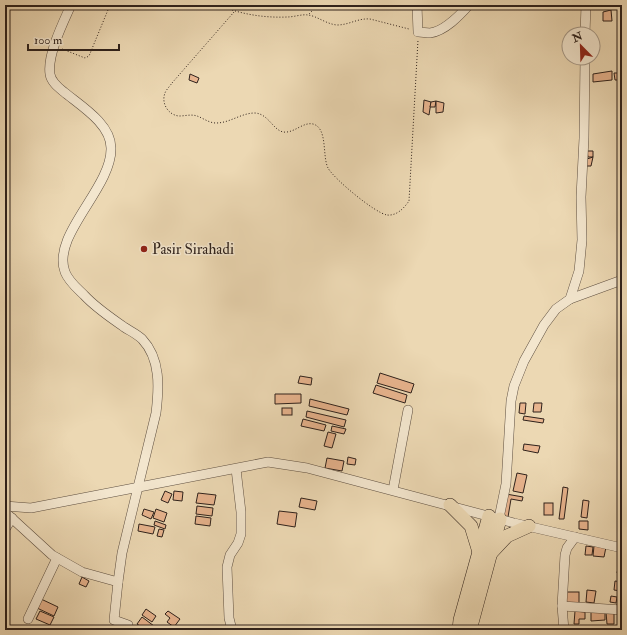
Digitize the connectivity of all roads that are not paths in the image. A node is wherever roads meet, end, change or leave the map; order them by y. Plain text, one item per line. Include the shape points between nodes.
1 (70, 5) edge
2 (417, 5) edge
3 (469, 5) edge
4 (586, 5) edge
5 (586, 26) edge
6 (585, 66) edge
7 (622, 280) edge
8 (570, 299) junction
9 (408, 410) dead end
10 (236, 469) junction
11 (138, 487) junction
12 (393, 490) junction
13 (450, 505) junction
14 (5, 506) edge
15 (8, 515) edge
16 (496, 518) junction
17 (529, 526) junction
18 (5, 529) edge
19 (575, 537) junction
20 (622, 548) edge
21 (485, 553) junction
22 (57, 558) junction
23 (118, 582) junction
24 (562, 606) junction
25 (622, 610) edge
26 (28, 619) dead end
27 (127, 630) edge
28 (232, 630) edge
29 (459, 630) edge
30 (470, 630) edge
31 (564, 630) edge

1 - 11 street via 52,51 50,75 56,85 106,128 111,141 111,155 103,178 70,234 63,263 71,282 95,306 141,338 149,348 157,368 156,413
2 - 3 street via 418,32 430,33 439,30
4 - 5 street
6 - 8 street via 582,240 579,271
7 - 8 street
8 - 16 street via 556,309 544,325 517,376 511,401 506,484
9 - 12 street
10 - 11 street
10 - 12 street via 268,462 307,468
10 - 28 street via 241,534 227,567 229,618
11 - 14 street via 31,508
11 - 23 street via 122,553
12 - 13 street
13 - 16 street
13 - 21 highway via 471,526
15 - 18 street
15 - 22 street
16 - 17 street
16 - 21 highway
17 - 19 street
17 - 21 highway via 507,536
19 - 20 street
19 - 24 street via 565,555
21 - 29 highway via 460,620
21 - 30 highway
22 - 23 street via 82,572
22 - 26 street
23 - 27 street via 114,620 128,625
24 - 25 street
24 - 31 street

